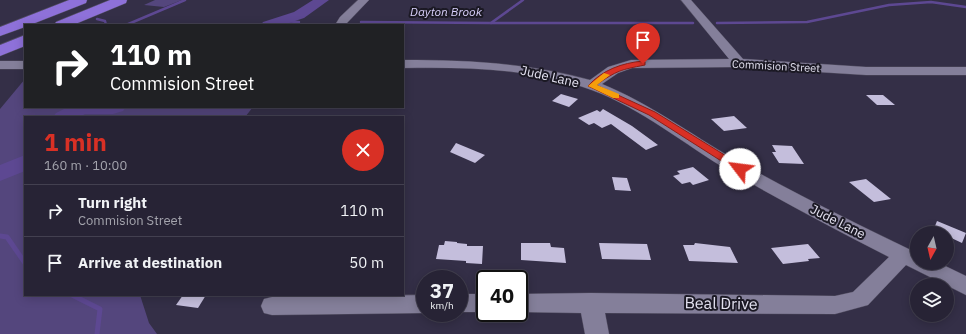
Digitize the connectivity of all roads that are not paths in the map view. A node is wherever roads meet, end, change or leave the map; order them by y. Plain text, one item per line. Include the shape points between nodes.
1 (81, 0) edge
2 (121, 0) edge
3 (364, 0) edge
4 (686, 0) edge
5 (64, 24) edge
6 (341, 24) edge
7 (0, 32) edge
8 (24, 40) edge
9 (0, 51) edge
10 (740, 63) junction
11 (404, 64) edge
12 (0, 65) edge
13 (24, 65) edge
14 (966, 71) edge
15 (591, 86) junction
16 (910, 258) edge
17 (910, 262) edge
18 (933, 270) edge
19 (966, 286) edge
20 (528, 302) edge
21 (591, 302) junction
22 (416, 304) edge
23 (272, 306) dead end
24 (597, 334) edge

1 - 7 highway
2 - 5 highway
3 - 6 street
4 - 10 street
8 - 9 highway
10 - 14 street, Commision Street via 866,71
10 - 15 street, Commision Street via 631,64 613,70
11 - 15 street, Jude Lane via 494,65 548,74
12 - 13 street
15 - 16 street, Jude Lane via 652,114 727,162
17 - 21 street, Beal Drive via 860,299 835,305
18 - 19 street, Jude Lane
20 - 21 street, Beal Drive
21 - 24 street
22 - 23 street

